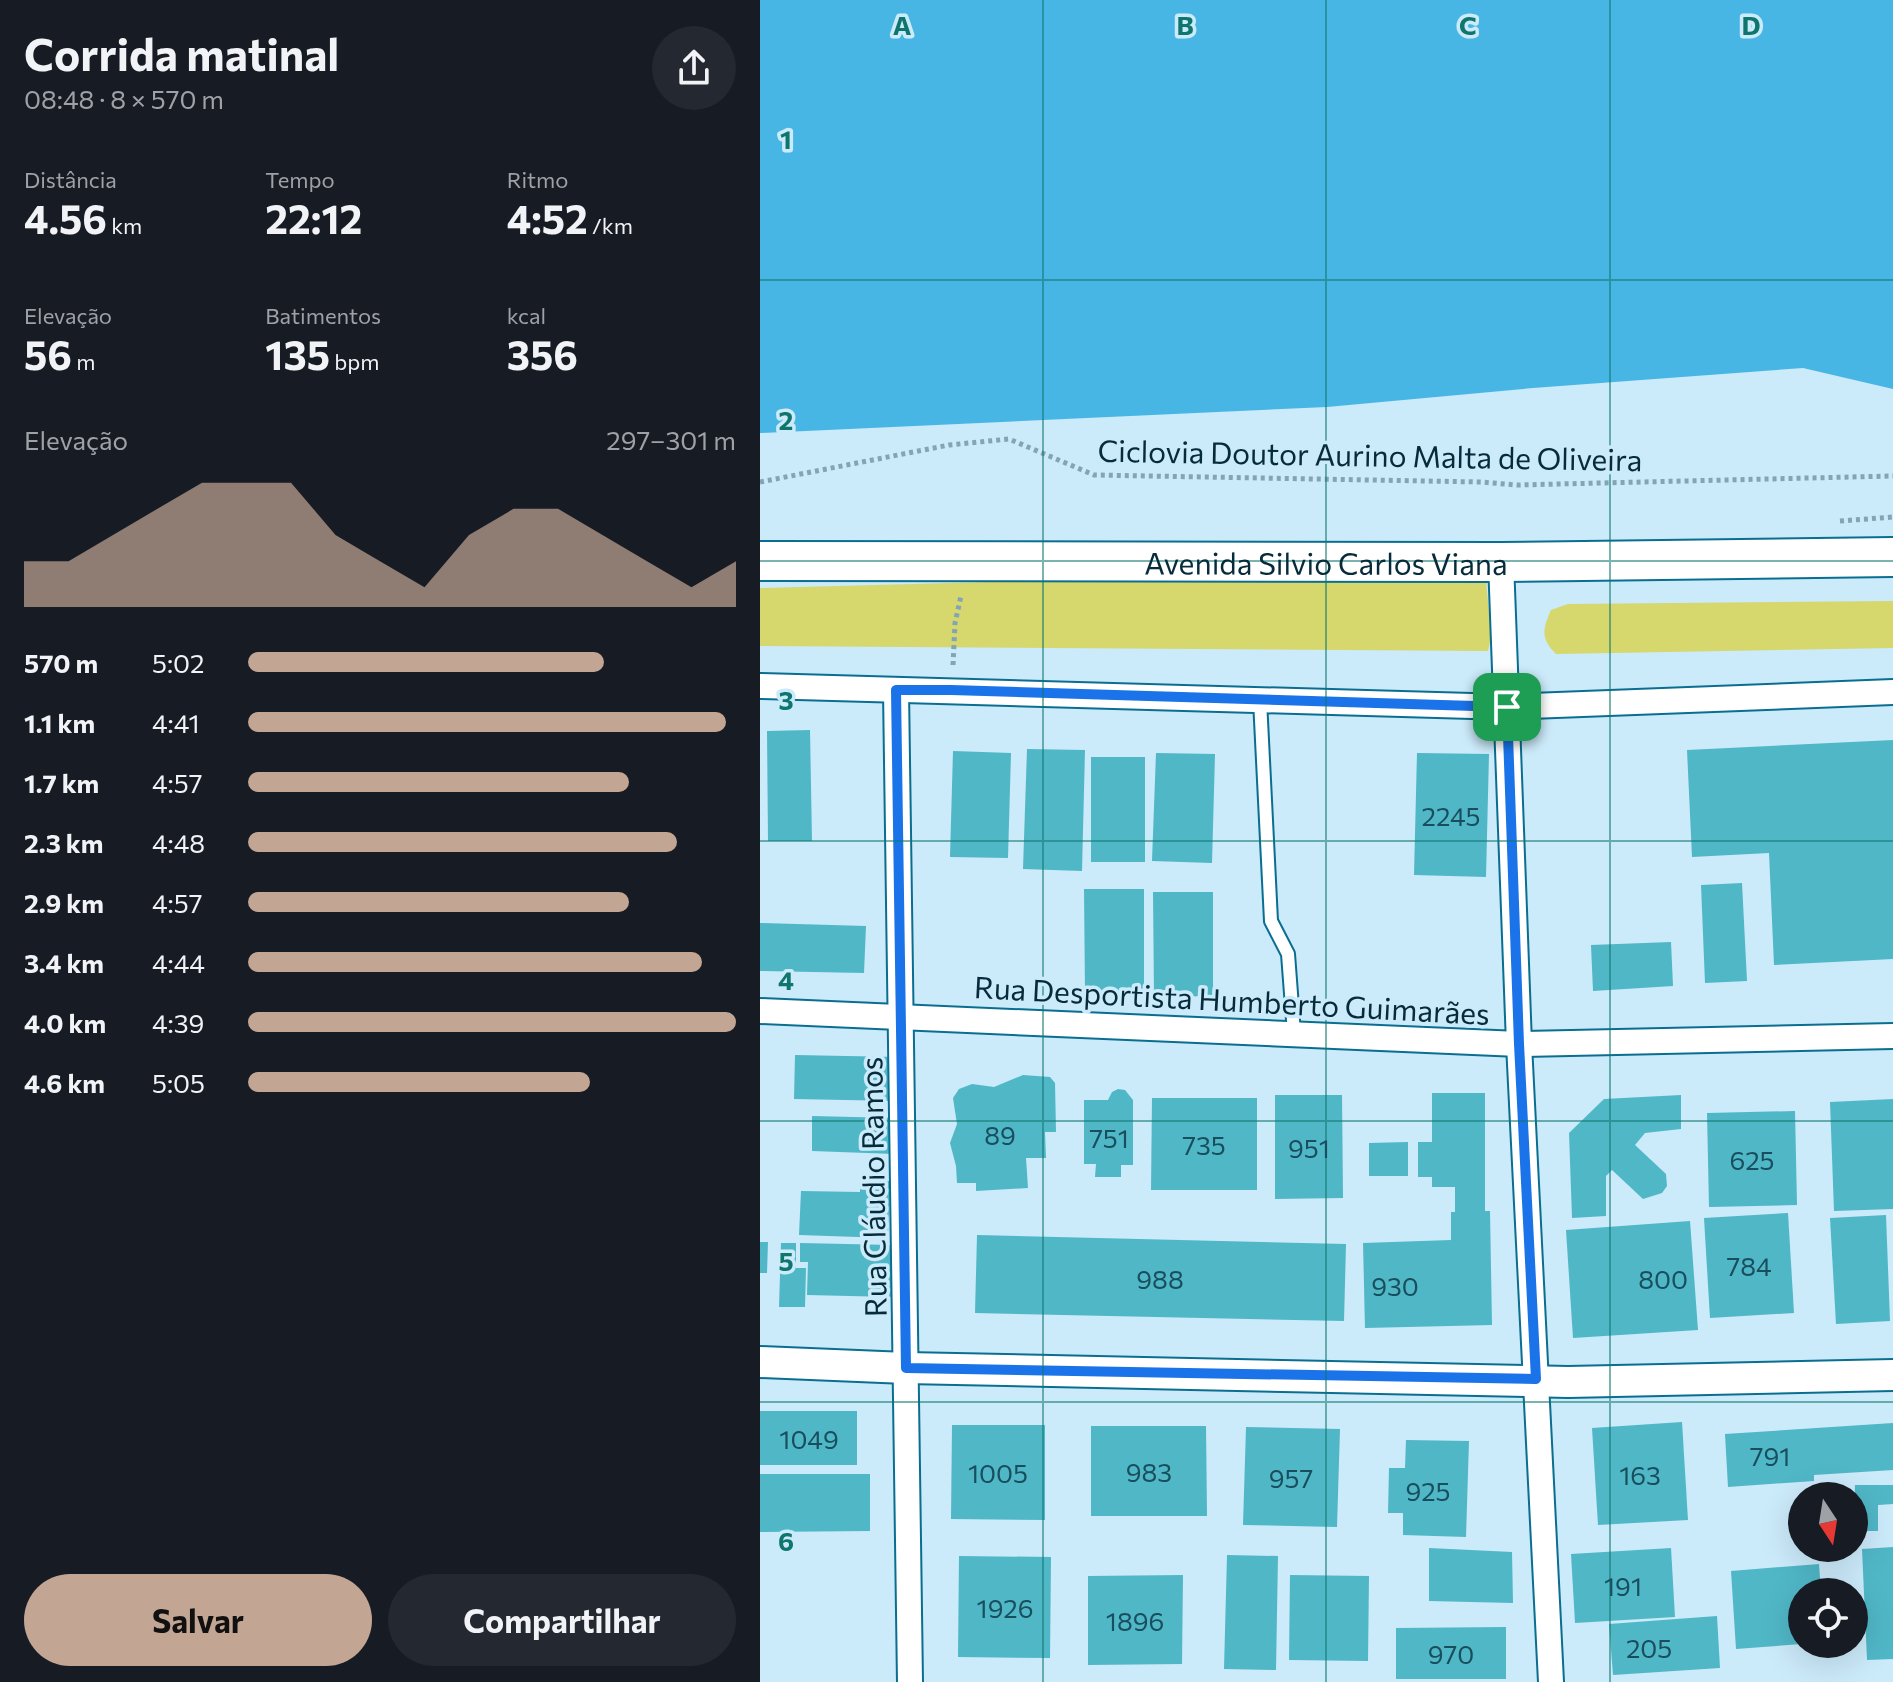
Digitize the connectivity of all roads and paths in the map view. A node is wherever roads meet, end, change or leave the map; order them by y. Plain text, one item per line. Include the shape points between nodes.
1 (1893, 476) edge
2 (760, 482) edge
3 (1893, 557) edge
4 (760, 561) edge
5 (1501, 562) junction
6 (968, 591) dead end
7 (760, 686) edge
8 (896, 690) junction
9 (951, 690) junction
10 (1893, 692) edge
11 (1260, 700) junction
12 (1507, 707) junction
13 (760, 1011) edge
14 (903, 1016) junction
15 (1294, 1033) junction
16 (1893, 1036) edge
17 (1519, 1044) junction
18 (760, 1362) edge
19 (906, 1368) junction
20 (1893, 1375) edge
21 (1536, 1379) junction
22 (910, 1682) edge
23 (1551, 1682) edge

1 - 2 path, Ciclovia Doutor Aurino Malta de Oliveira via 1517,485 1094,475 1009,439 949,445
3 - 5 main road, Avenida Silvio Carlos Viana
4 - 5 main road, Avenida Silvio Carlos Viana
5 - 12 street
6 - 9 path via 959,598
7 - 8 street
8 - 9 street
8 - 14 street, Rua Cláudio Ramos
9 - 11 street
10 - 12 street
11 - 12 street
11 - 15 lane via 1271,921 1288,954
12 - 17 street
13 - 14 street, Rua Desportista Humberto Guimarães
14 - 15 street, Rua Desportista Humberto Guimarães
14 - 19 street, Rua Cláudio Ramos
15 - 17 street, Rua Desportista Humberto Guimarães
16 - 17 street, Rua Desportista Humberto Guimarães
17 - 21 street
18 - 19 street
19 - 21 street
19 - 22 street, Rua Cláudio Ramos
20 - 21 street
21 - 23 street

